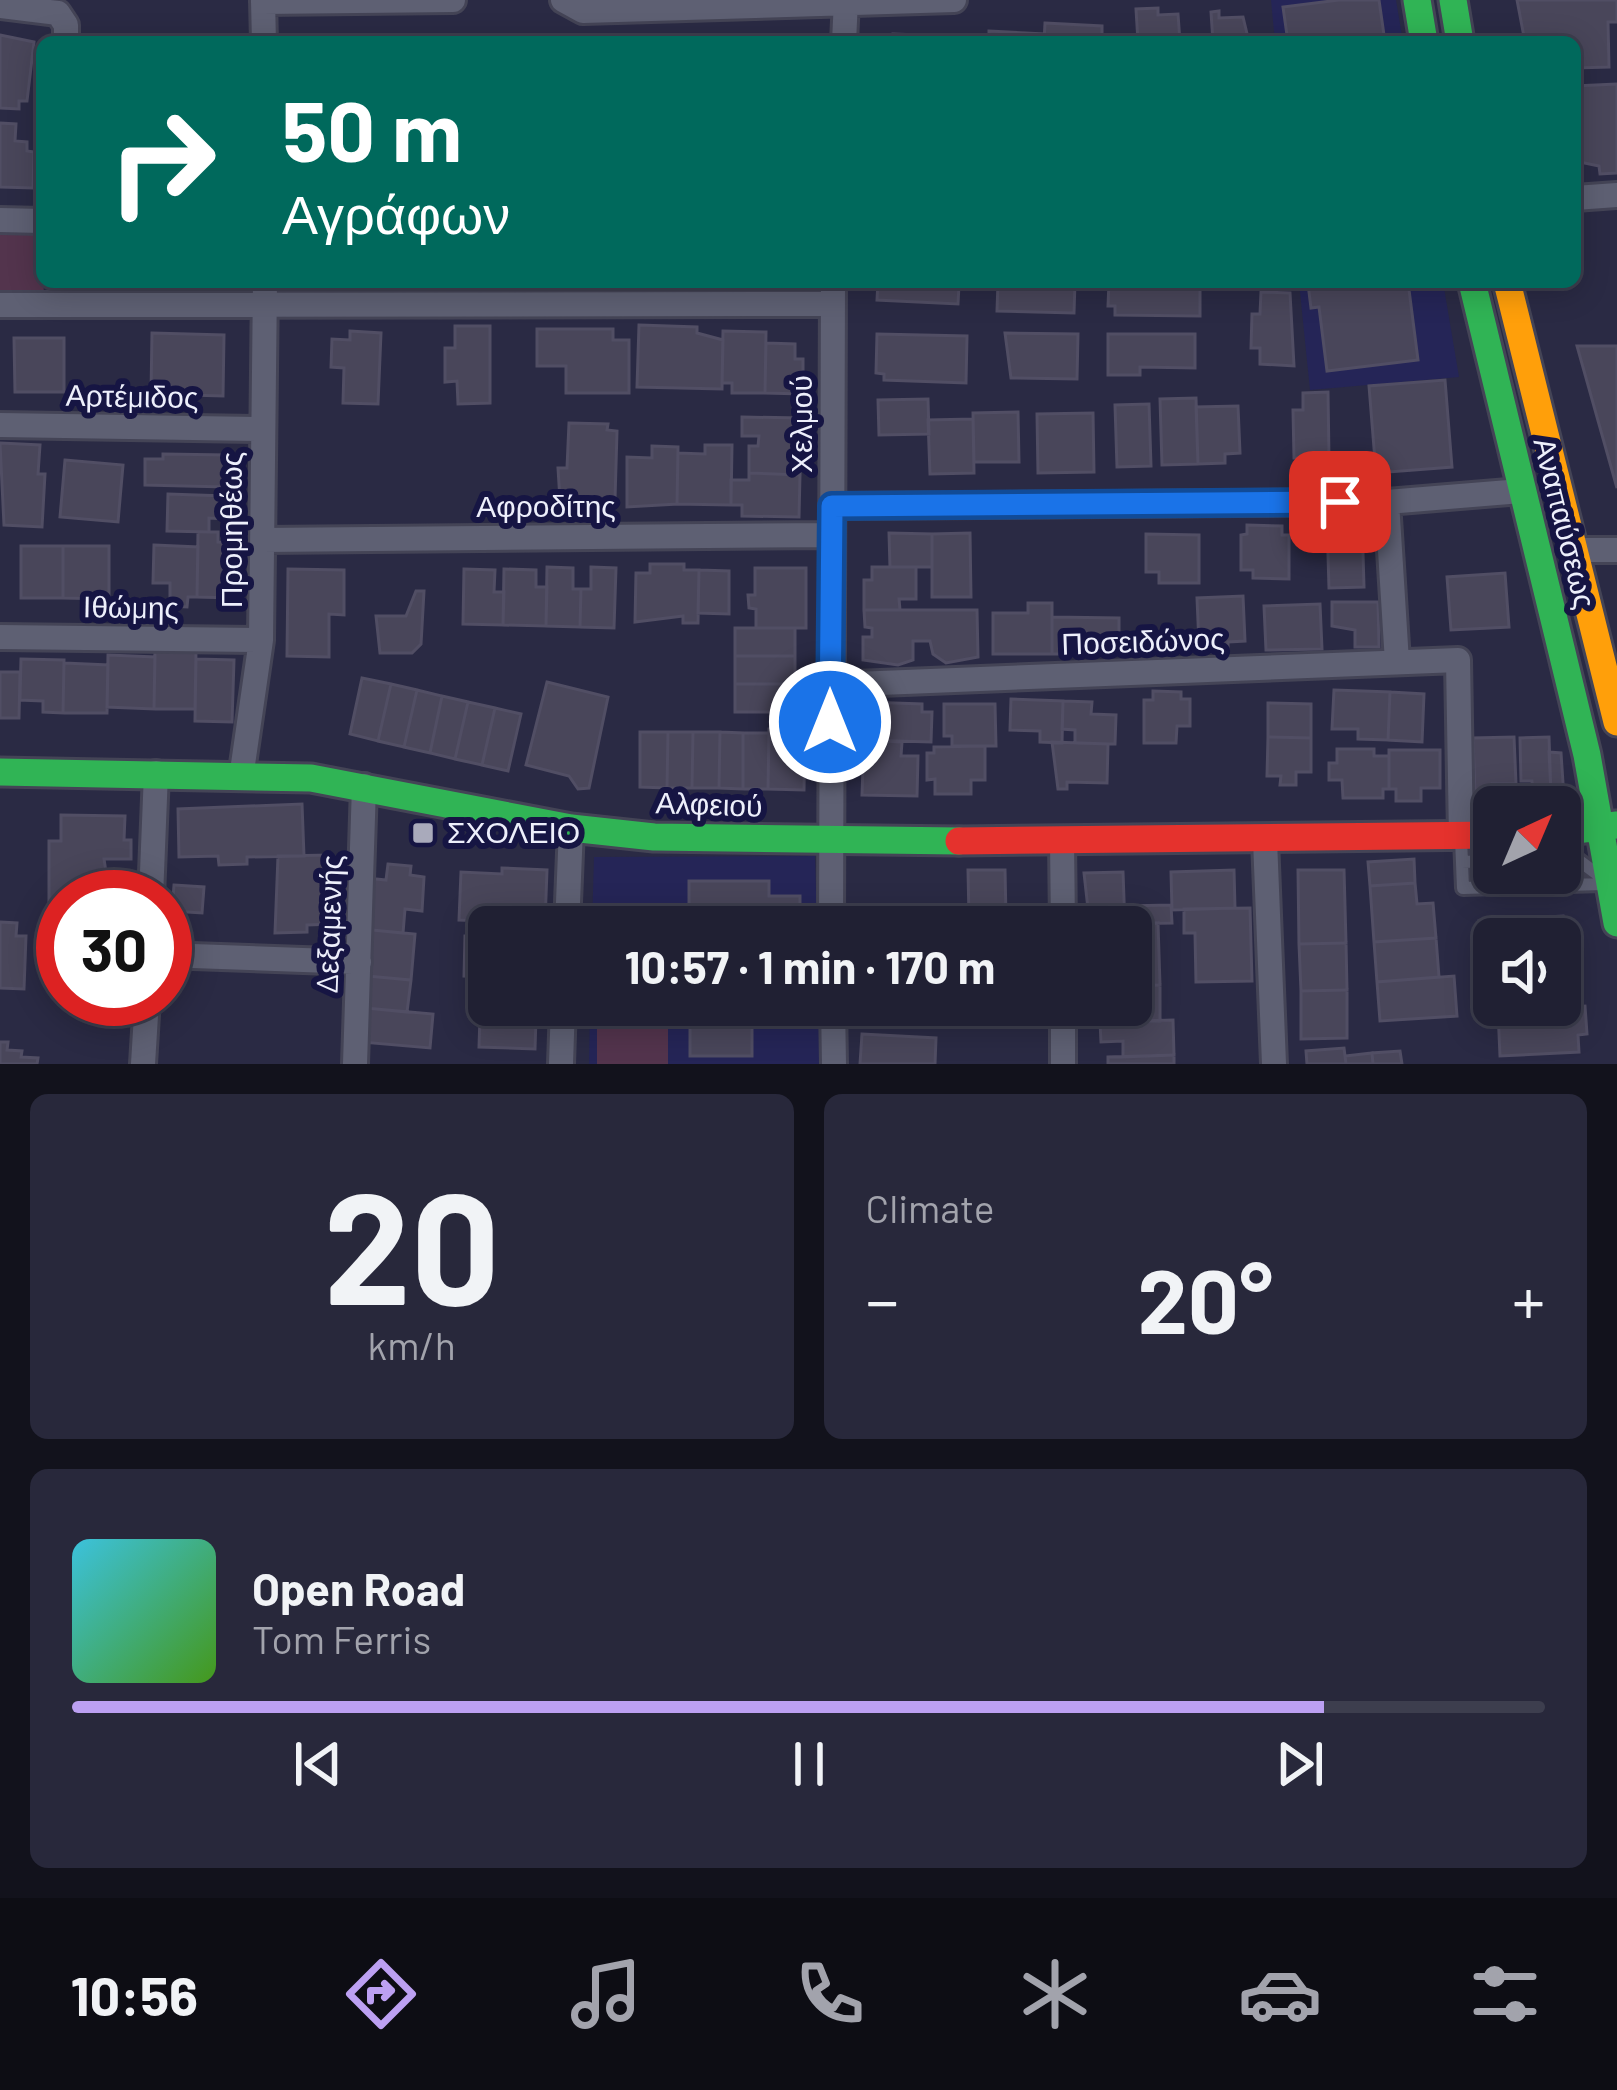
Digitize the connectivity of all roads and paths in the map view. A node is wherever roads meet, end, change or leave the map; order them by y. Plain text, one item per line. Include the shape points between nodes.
1 (453, 0) edge
2 (563, 0) edge
3 (954, 0) edge
4 (1417, 0) edge
5 (1453, 0) edge
6 (263, 1) edge
7 (846, 3) edge
8 (0, 5) edge
9 (66, 36) edge
10 (264, 36) edge
11 (844, 36) edge
12 (1423, 36) edge
13 (1459, 36) edge
14 (1617, 195) edge
15 (1581, 198) edge
16 (0, 220) edge
17 (36, 221) edge
18 (1473, 288) edge
19 (1508, 288) edge
20 (265, 292) edge
21 (833, 293) edge
22 (51, 294) edge
23 (0, 305) edge
24 (0, 424) edge
25 (263, 429) junction
26 (1521, 491) junction
27 (1387, 502) junction
28 (832, 506) junction
29 (830, 535) junction
30 (263, 540) junction
31 (1571, 550) junction
32 (1617, 550) edge
33 (0, 637) edge
34 (262, 640) junction
35 (1397, 662) junction
36 (830, 685) junction
37 (1617, 722) edge
38 (0, 772) edge
39 (156, 773) junction
40 (241, 778) junction
41 (364, 786) junction
42 (1609, 827) edge
43 (571, 828) junction
44 (1265, 840) junction
45 (1062, 841) junction
46 (829, 842) junction
47 (1473, 844) edge
48 (1461, 849) junction
49 (1473, 853) edge
50 (1581, 861) edge
51 (152, 870) edge
52 (1612, 870) edge
53 (568, 906) edge
54 (831, 906) edge
55 (1063, 906) edge
56 (1617, 923) edge
57 (192, 956) edge
58 (358, 962) junction
59 (145, 1026) edge
60 (562, 1026) edge
61 (833, 1026) edge
62 (1063, 1026) edge
63 (143, 1064) edge
64 (355, 1064) edge
65 (561, 1064) edge
66 (834, 1064) edge
67 (1064, 1064) edge
68 (1274, 1064) edge

1 - 6 street
2 - 7 street via 583,10
3 - 7 street
4 - 12 street
5 - 13 street
6 - 10 street
7 - 11 street
8 - 9 street via 58,14
14 - 15 street
16 - 17 street
18 - 26 street, Αναπαύσεως
19 - 31 street, Αναπαύσεως
20 - 21 street
20 - 22 street
20 - 25 street, Προμηθέως
21 - 28 street, Χελμού
22 - 23 street
24 - 25 street, Αρτέμιδος
25 - 30 street, Προμηθέως
26 - 27 street
26 - 42 street, Αναπαύσεως
27 - 28 street
27 - 35 street
28 - 29 street, Χελμού
29 - 30 street, Αφροδίτης
29 - 36 street, Χελμού
30 - 34 street, Προμηθέως
31 - 32 street
31 - 37 street, Αναπαύσεως
33 - 34 street, Ιθώμης
34 - 40 street, Προμηθέως
35 - 36 street, Ποσειδώνος
35 - 48 street, Ποσειδώνος via 1458,660
36 - 46 street, Χελμού
38 - 39 street, Αλφειού
39 - 40 street, Αλφειού
39 - 51 street
40 - 41 street, Αλφειού
41 - 43 street, Αλφειού
41 - 58 street, Δεξαμενής
42 - 52 street, Αναπαύσεως
43 - 46 street, Αλφειού
43 - 53 street
44 - 45 street, Αλφειού
44 - 48 street, Αλφειού
44 - 68 street
45 - 46 street, Αλφειού
45 - 55 street
46 - 54 street, Χελμού
47 - 48 street, Αλφειού
48 - 49 lane
48 - 52 lane via 1463,888
50 - 52 lane
52 - 56 street, Αναπαύσεως
57 - 58 street
58 - 64 street, Δεξαμενής
59 - 63 street
60 - 65 street
61 - 66 street
62 - 67 street

